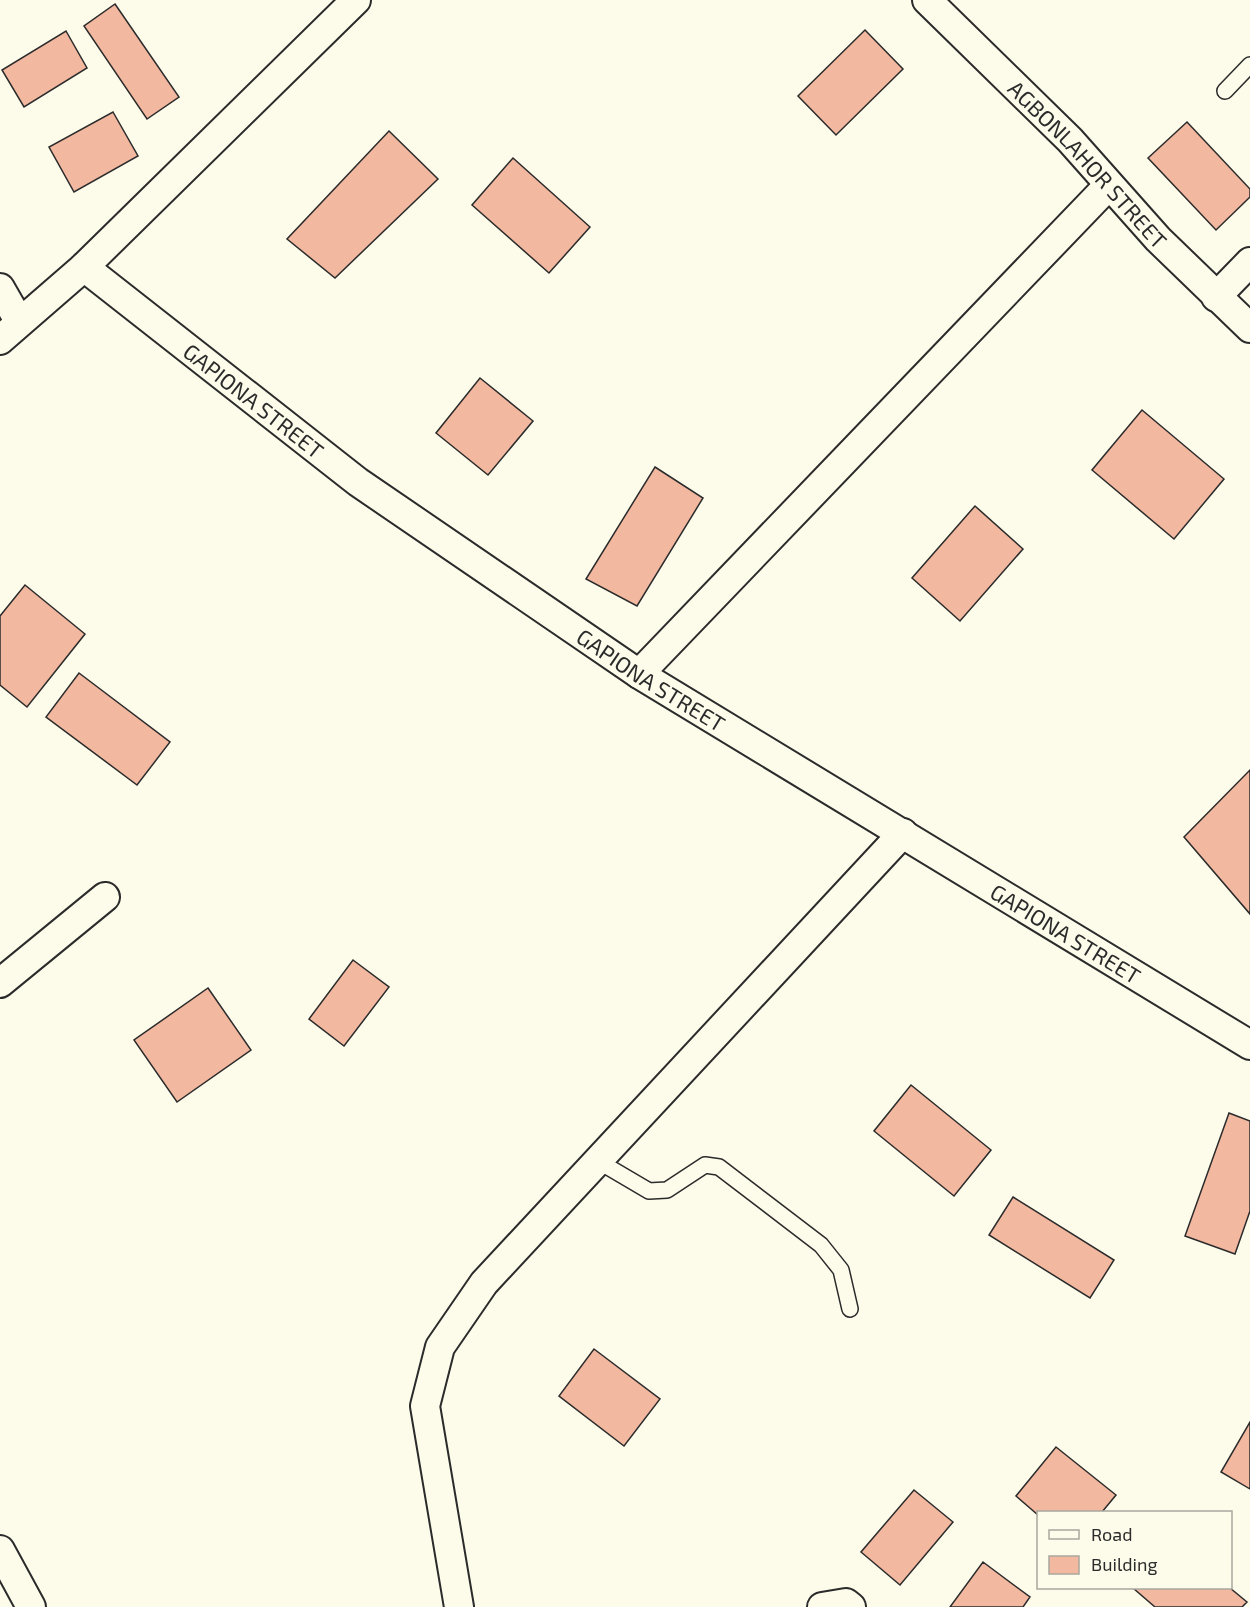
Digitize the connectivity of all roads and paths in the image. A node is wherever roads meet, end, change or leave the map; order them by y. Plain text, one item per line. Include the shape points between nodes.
1 (927, 0) edge
2 (349, 3) edge
3 (1250, 65) edge
4 (1225, 91) dead end
5 (1109, 185) junction
6 (1250, 262) edge
7 (84, 267) junction
8 (0, 288) edge
9 (1216, 297) junction
10 (1250, 328) edge
11 (9, 331) edge
12 (639, 674) junction
13 (903, 833) junction
14 (105, 897) dead end
15 (0, 983) edge
16 (1250, 1045) edge
17 (598, 1161) junction
18 (850, 1309) dead end
19 (0, 1550) edge
20 (22, 1604) edge
21 (459, 1607) edge
22 (822, 1607) edge
23 (851, 1607) edge

1 - 5 street, AGBONLAHOR STREET via 1070,140
2 - 7 street
3 - 4 lane
5 - 9 street, AGBONLAHOR STREET
5 - 12 street
6 - 9 street
7 - 11 street
7 - 12 street, GAPIONA STREET via 358,482
8 - 11 street
9 - 10 street, AGBONLAHOR STREET
12 - 13 street, GAPIONA STREET
13 - 16 street, GAPIONA STREET
13 - 17 street
14 - 15 street
17 - 18 lane via 649,1191 667,1190 705,1165 719,1167 821,1245 841,1270
17 - 21 street via 484,1283 440,1347 425,1406
19 - 20 street
22 - 23 street via 846,1603

